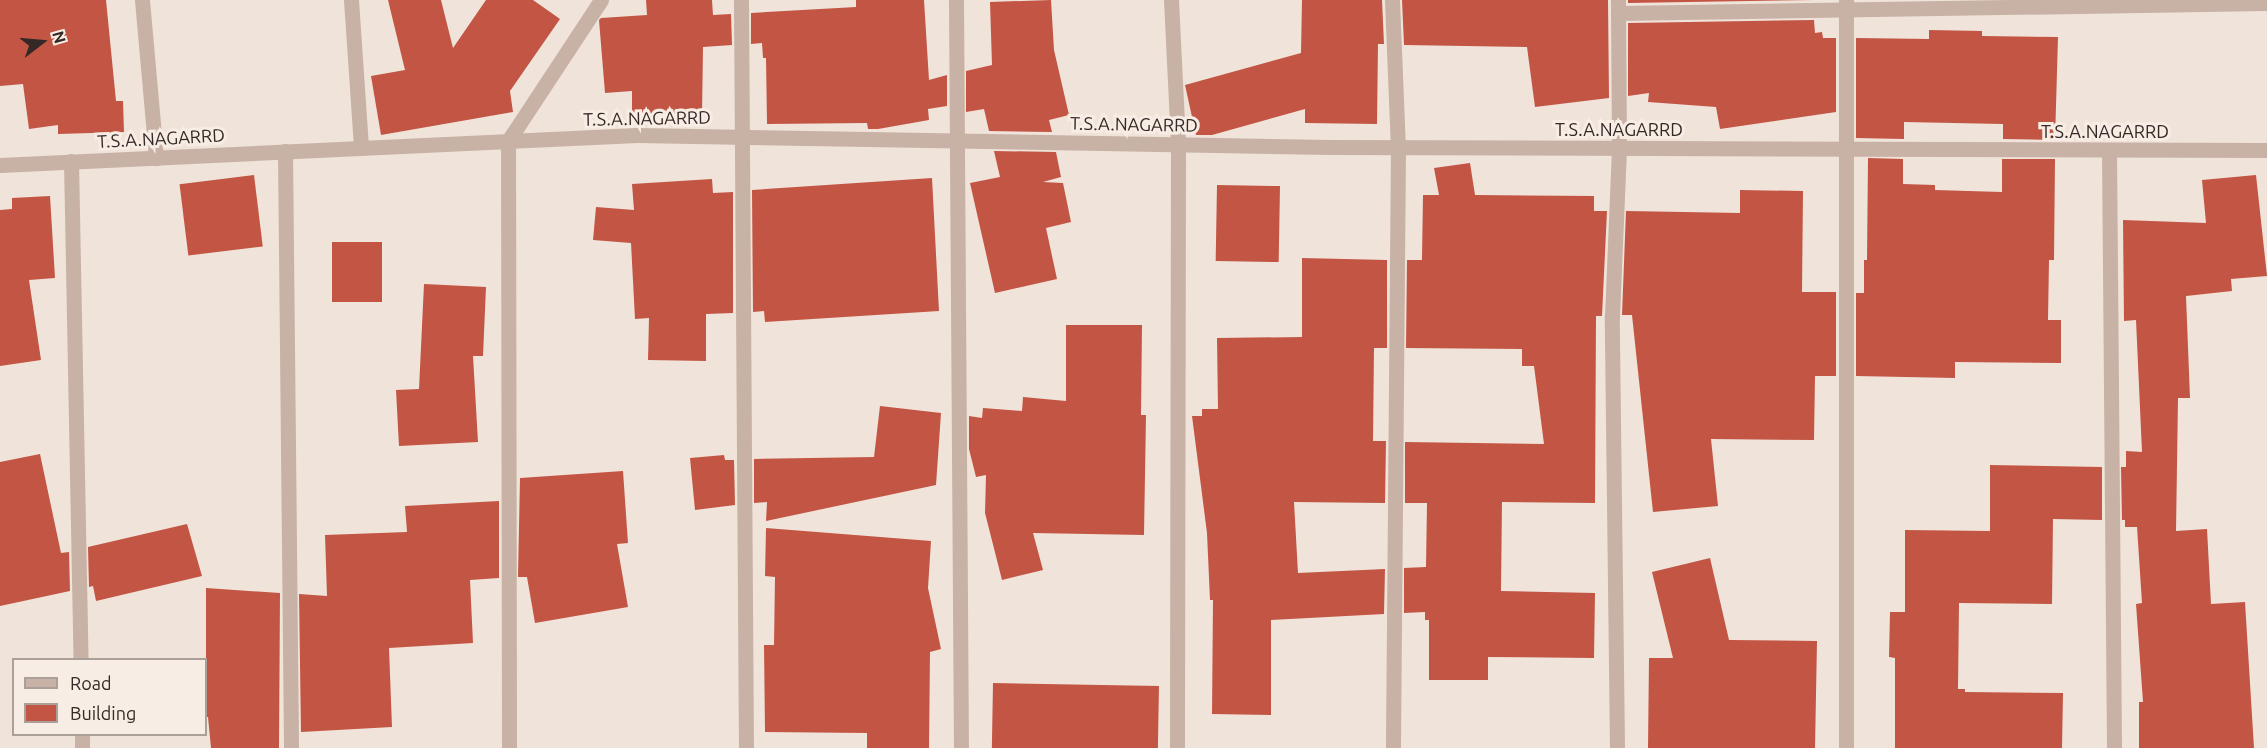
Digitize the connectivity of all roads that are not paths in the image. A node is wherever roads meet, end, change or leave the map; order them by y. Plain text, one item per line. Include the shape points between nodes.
1 (142, 0) edge
2 (351, 0) edge
3 (601, 0) edge
4 (741, 0) edge
5 (956, 0) edge
6 (1171, 0) edge
7 (1392, 0) edge
8 (2267, 3) edge
9 (1846, 5) edge
10 (1618, 7) edge
11 (742, 137) junction
12 (508, 141) junction
13 (958, 141) junction
14 (1178, 145) junction
15 (1398, 147) junction
16 (361, 148) junction
17 (1619, 149) junction
18 (1845, 149) junction
19 (2109, 150) junction
20 (2267, 150) edge
21 (285, 151) junction
22 (156, 158) junction
23 (71, 161) junction
24 (0, 165) edge
25 (81, 658) edge
26 (291, 748) edge
27 (509, 748) edge
28 (746, 748) edge
29 (961, 748) edge
30 (1177, 748) edge
31 (1393, 748) edge
32 (1617, 748) edge
33 (1846, 748) edge
34 (2114, 748) edge

1 - 22 street
2 - 16 street
3 - 12 street
4 - 11 street
5 - 13 street
6 - 14 street
7 - 15 street
8 - 9 street
9 - 10 street
9 - 18 street
10 - 17 street
11 - 12 street, T.S.A.NAGARRD via 637,135
11 - 13 street, T.S.A.NAGARRD
11 - 28 street
12 - 16 street, T.S.A.NAGARRD
12 - 27 street
13 - 14 street, T.S.A.NAGARRD
13 - 29 street
14 - 15 street, T.S.A.NAGARRD
14 - 30 street
15 - 17 street, T.S.A.NAGARRD
15 - 31 street
16 - 21 street, T.S.A.NAGARRD
17 - 18 street, T.S.A.NAGARRD
17 - 32 street via 1612,316
18 - 19 street, T.S.A.NAGARRD
18 - 33 street
19 - 20 street, T.S.A.NAGARRD
19 - 34 street
21 - 22 street, T.S.A.NAGARRD
21 - 26 street
22 - 23 street, T.S.A.NAGARRD
23 - 24 street, T.S.A.NAGARRD
23 - 25 street

